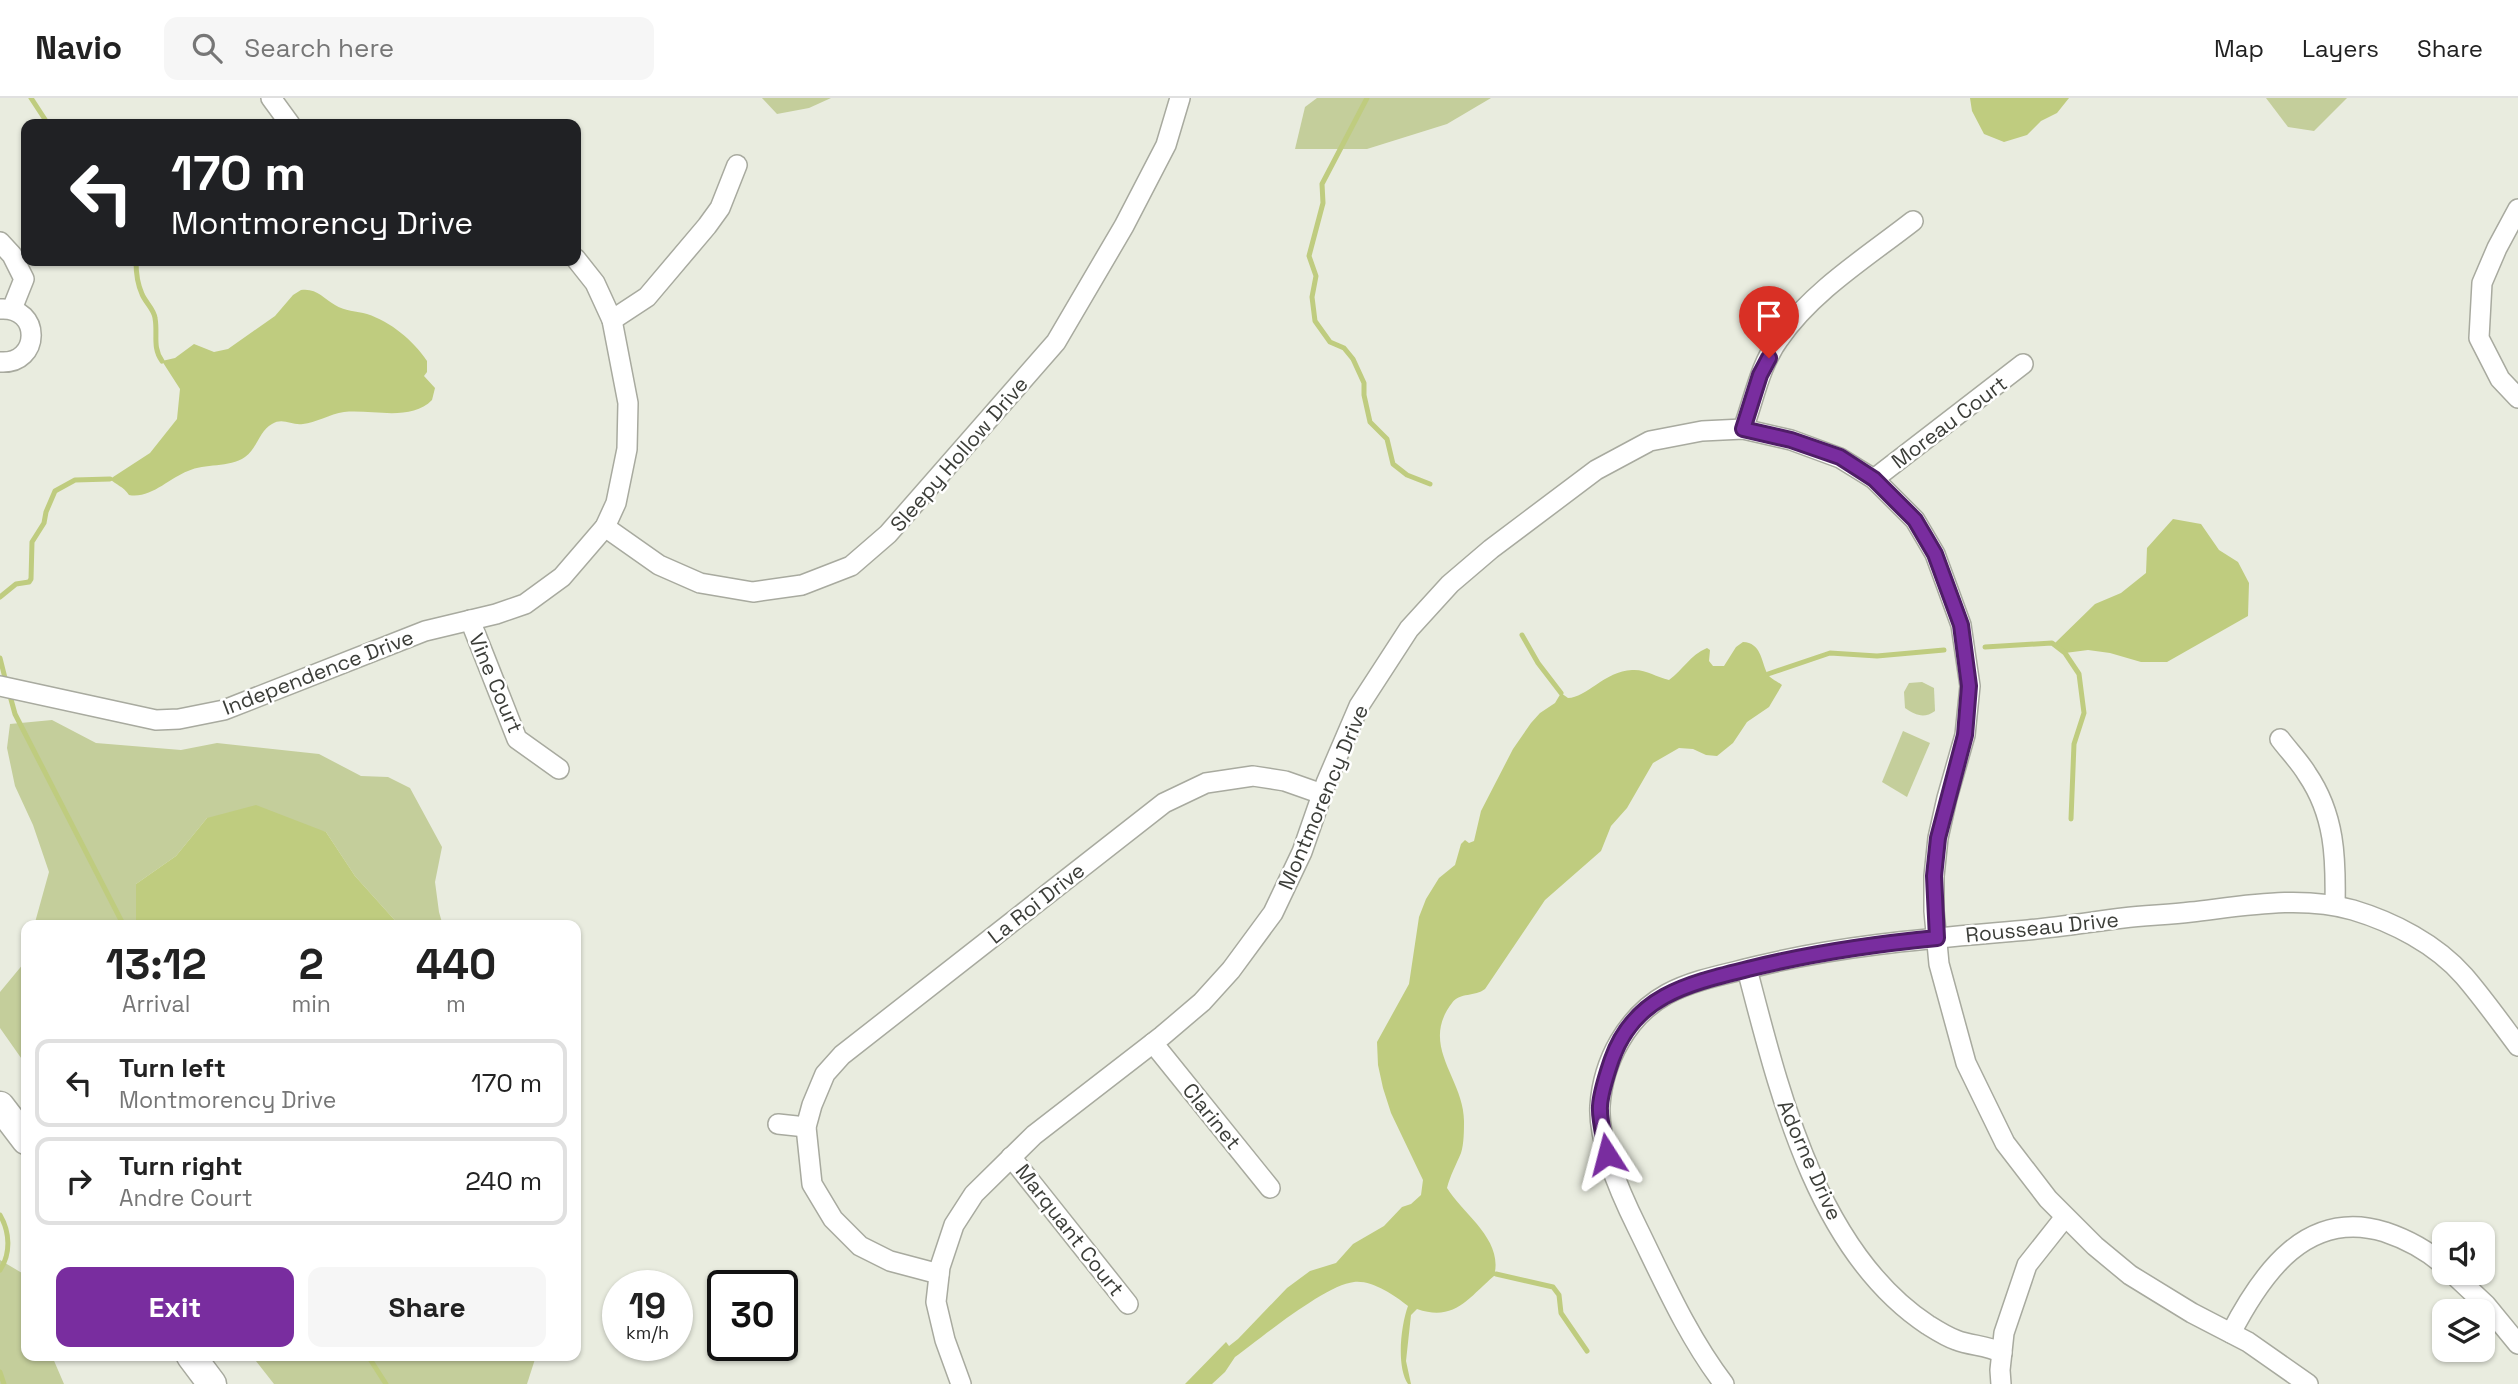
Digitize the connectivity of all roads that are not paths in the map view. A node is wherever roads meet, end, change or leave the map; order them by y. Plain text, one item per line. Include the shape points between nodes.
1 (271, 98) edge
2 (1180, 98) edge
3 (286, 119) edge
4 (737, 165) dead end
5 (2518, 209) edge
6 (1913, 222) dead end
7 (0, 242) edge
8 (581, 266) edge
9 (6, 309) edge
10 (612, 320) junction
11 (0, 362) edge
12 (2024, 365) dead end
13 (2518, 398) edge
14 (1743, 429) junction
15 (1874, 479) junction
16 (605, 527) junction
17 (470, 620) junction
18 (0, 686) edge
19 (2280, 740) dead end
20 (559, 769) dead end
21 (1322, 794) junction
22 (2335, 905) junction
23 (1937, 938) junction
24 (1747, 969) junction
25 (1153, 1043) junction
26 (2518, 1046) edge
27 (0, 1106) edge
28 (778, 1124) dead end
29 (807, 1127) junction
30 (21, 1133) edge
31 (1011, 1157) junction
32 (1270, 1188) dead end
33 (2065, 1217) junction
34 (2432, 1256) edge
35 (939, 1274) junction
36 (2465, 1285) edge
37 (1128, 1304) dead end
38 (2231, 1333) junction
39 (2518, 1344) edge
40 (2002, 1353) junction
41 (195, 1361) edge
42 (212, 1384) edge
43 (961, 1384) edge
44 (1724, 1384) edge
45 (2001, 1384) edge
46 (2308, 1384) edge

1 - 3 street
2 - 16 street, Sleepy Hollow Drive via 1160,157 1056,342 888,534 851,566 802,585 753,592 700,583 659,565
4 - 10 street via 708,226 647,297
5 - 13 street via 2482,283 2479,338 2500,379
6 - 14 street via 1803,309 1778,340 1760,375
7 - 9 street via 24,279
8 - 10 street, Independence Drive via 595,283
9 - 11 street via 27,320 32,337 24,354
10 - 16 street, Independence Drive via 628,403 627,449 616,503
12 - 15 street, Moreau Court
14 - 15 street, Montmorency Drive via 1840,457
14 - 21 street, Montmorency Drive via 1650,441 1596,470 1470,566 1409,629 1359,706
15 - 23 street, Montmorency Drive via 1915,520 1935,554 1961,625 1969,671 1965,735 1938,838 1934,876
16 - 17 street, Independence Drive via 562,577 525,604
17 - 18 street, Independence Drive via 425,631 224,710 179,719 156,720
17 - 20 street, Vine Court via 517,739
19 - 22 street via 2308,774 2325,809 2335,850
21 - 25 street, Montmorency Drive via 1302,852 1273,913 1217,986
21 - 29 street, La Roi Drive via 1253,776 1206,783 1164,803 842,1055 825,1074
22 - 23 street, Rousseau Drive via 2251,904
22 - 26 street, Rousseau Drive via 2392,926 2435,949 2462,974
23 - 24 street, Rousseau Drive via 1806,954
23 - 33 street, Montmorency Drive via 1939,964 1966,1063 2005,1143
24 - 40 street, Adorne Drive via 1779,1093 1798,1144 1825,1202 1860,1259 1885,1291 1927,1325 1956,1341
24 - 44 street, Rousseau Drive via 1668,993 1640,1014 1617,1044 1600,1108 1607,1154 1629,1211 1679,1313
25 - 31 street, Montmorency Drive
25 - 32 street, Clarinet
27 - 30 main road
28 - 29 street
29 - 35 street, La Roi Drive via 811,1184 833,1219 860,1246 890,1261
31 - 35 street, Montmorency Drive via 974,1194 954,1225
31 - 37 street, Marquant Court
33 - 38 street, Montmorency Drive via 2130,1275
33 - 40 street via 2027,1265 2004,1333
34 - 38 street via 2400,1237 2366,1226 2337,1227 2298,1245 2271,1268
35 - 43 street, Montmorency Drive via 936,1302
36 - 39 street
38 - 46 street, Montmorency Drive
40 - 45 street
41 - 42 main road

